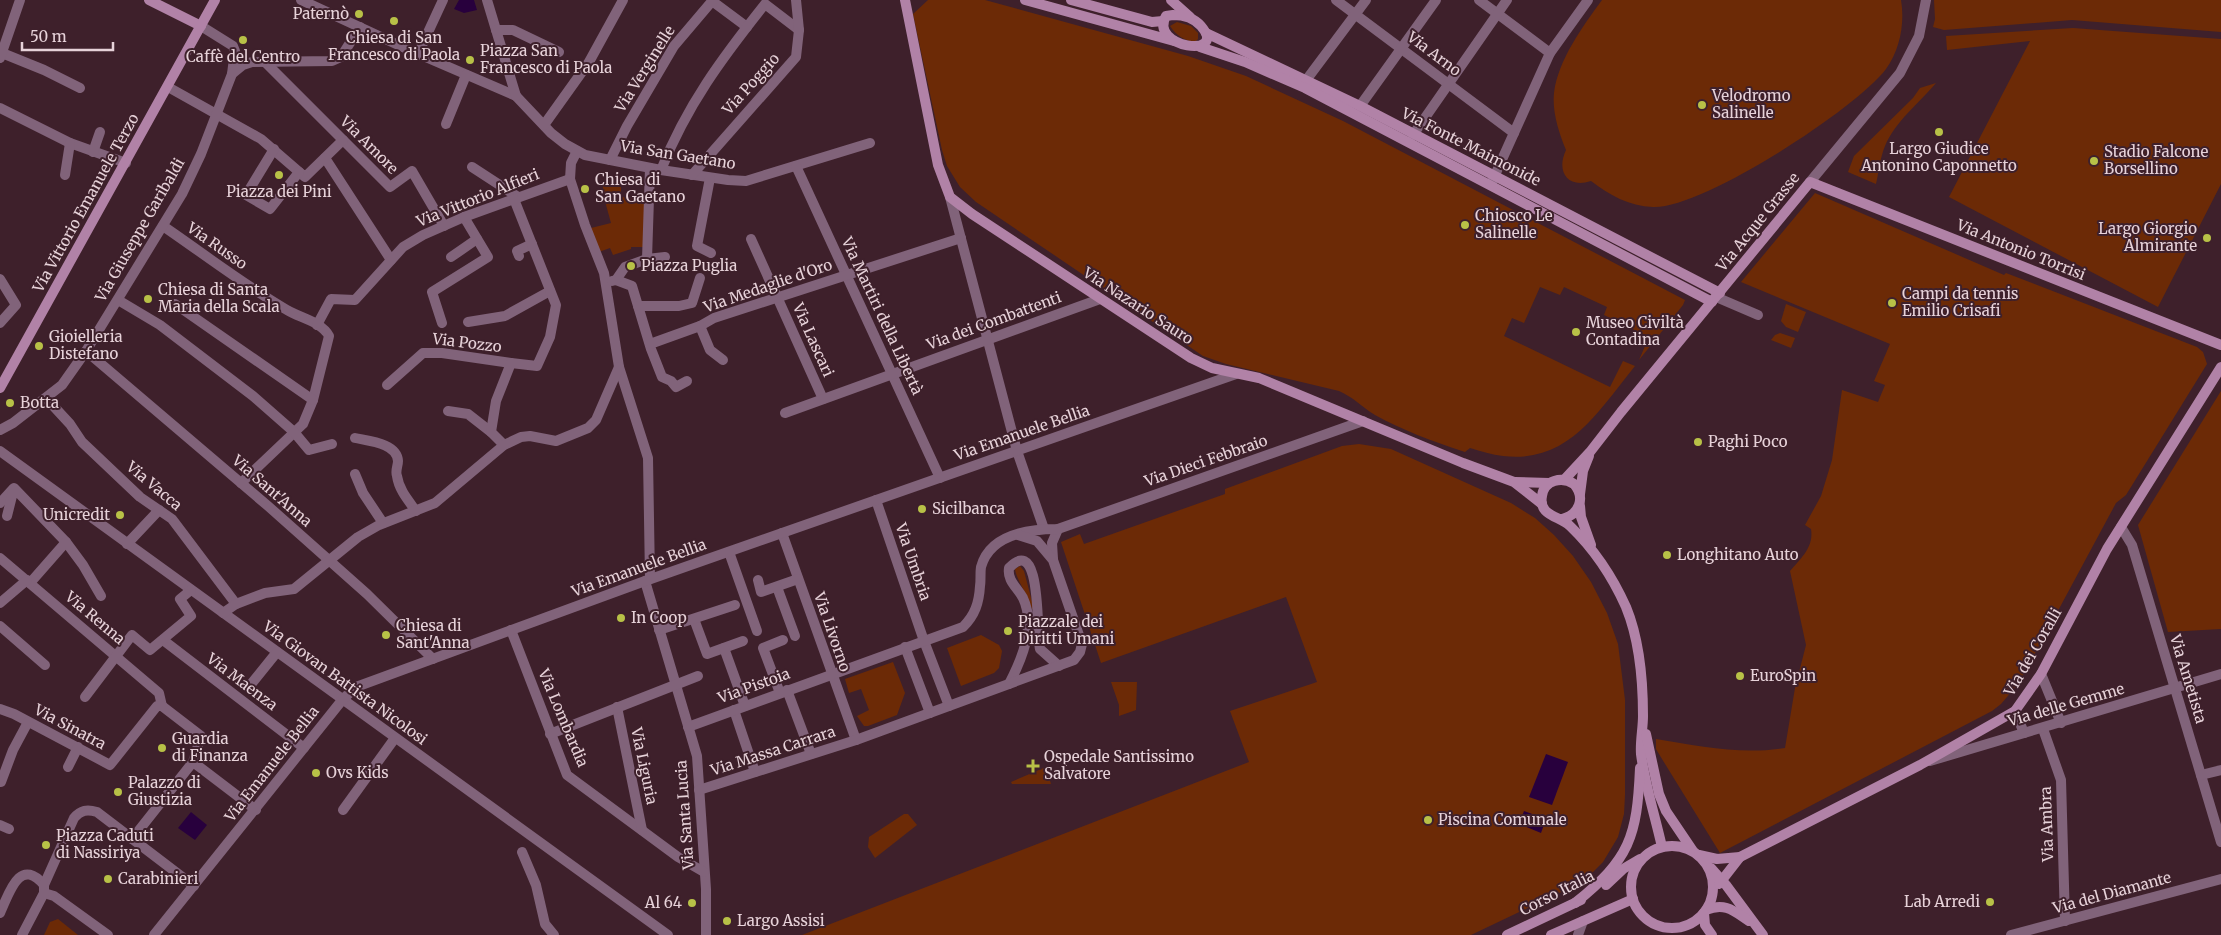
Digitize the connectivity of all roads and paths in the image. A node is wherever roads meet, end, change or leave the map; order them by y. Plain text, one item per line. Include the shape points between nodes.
1 (20, 0) edge
2 (150, 0) edge
3 (215, 0) edge
4 (301, 0) edge
5 (443, 0) edge
6 (487, 0) edge
7 (623, 0) edge
8 (712, 0) edge
9 (796, 0) edge
10 (905, 0) edge
11 (1025, 0) edge
12 (1071, 0) edge
13 (1171, 0) edge
14 (1336, 0) edge
15 (1366, 0) edge
16 (1436, 0) edge
17 (1479, 0) edge
18 (1506, 0) edge
19 (1588, 0) edge
20 (1926, 0) edge
21 (314, 2) edge
22 (1497, 13) junction
23 (1355, 14) junction
24 (1164, 18) junction
25 (1190, 18) junction
26 (360, 27) junction
27 (747, 27) junction
28 (199, 29) junction
29 (496, 30) junction
30 (799, 30) junction
31 (1206, 33) junction
32 (1174, 41) junction
33 (1200, 47) junction
34 (1401, 48) junction
35 (559, 52) dead end
36 (1550, 52) junction
37 (418, 54) junction
38 (1, 56) edge
39 (264, 61) junction
40 (232, 74) junction
41 (465, 78) junction
42 (1308, 79) junction
43 (1447, 83) junction
44 (168, 86) junction
45 (80, 88) dead end
46 (516, 96) junction
47 (1360, 106) junction
48 (0, 108) edge
49 (218, 115) junction
50 (446, 124) dead end
51 (544, 125) junction
52 (100, 132) dead end
53 (1514, 133) junction
54 (1413, 135) junction
55 (343, 140) junction
56 (70, 143) junction
57 (870, 143) dead end
58 (274, 149) junction
59 (577, 151) junction
60 (93, 152) junction
61 (325, 158) junction
62 (610, 160) junction
63 (126, 163) junction
64 (796, 166) junction
65 (472, 167) dead end
66 (655, 169) junction
67 (298, 172) junction
68 (692, 175) junction
69 (65, 176) dead end
70 (710, 178) junction
71 (570, 179) junction
72 (1492, 181) junction
73 (1810, 182) junction
74 (950, 197) junction
75 (516, 198) junction
76 (464, 217) junction
77 (163, 226) junction
78 (444, 226) junction
79 (961, 238) junction
80 (477, 239) junction
81 (751, 239) dead end
82 (532, 244) junction
83 (711, 253) dead end
84 (519, 256) dead end
85 (648, 257) junction
86 (665, 257) dead end
87 (451, 258) dead end
88 (391, 260) junction
89 (846, 275) junction
90 (700, 278) dead end
91 (0, 279) edge
92 (611, 281) junction
93 (550, 291) junction
94 (777, 297) junction
95 (1716, 297) junction
96 (1100, 299) junction
97 (118, 300) junction
98 (175, 304) dead end
99 (638, 306) junction
100 (1758, 315) dead end
101 (468, 322) dead end
102 (0, 323) edge
103 (442, 323) dead end
104 (317, 325) junction
105 (700, 326) junction
106 (988, 339) junction
107 (650, 344) junction
108 (2221, 345) edge
109 (86, 351) junction
110 (723, 360) dead end
111 (511, 363) junction
112 (2221, 366) edge
113 (619, 367) junction
114 (892, 374) junction
115 (1236, 374) junction
116 (3, 376) edge
117 (687, 381) dead end
118 (387, 385) dead end
119 (0, 388) edge
120 (46, 398) junction
121 (823, 399) junction
122 (313, 400) junction
123 (448, 411) dead end
124 (786, 413) dead end
125 (1363, 421) junction
126 (0, 430) edge
127 (294, 432) junction
128 (491, 432) junction
129 (355, 438) dead end
130 (332, 444) dead end
131 (504, 445) junction
132 (1017, 451) junction
133 (1590, 452) junction
134 (3, 453) edge
135 (354, 474) dead end
136 (940, 478) junction
137 (1564, 480) junction
138 (1514, 482) junction
139 (242, 483) junction
140 (1549, 483) junction
141 (14, 488) junction
142 (1580, 494) junction
143 (876, 500) junction
144 (0, 503) edge
145 (1542, 504) junction
146 (1580, 506) junction
147 (159, 510) junction
148 (416, 511) junction
149 (7, 516) dead end
150 (1562, 519) junction
151 (384, 523) junction
152 (2120, 527) junction
153 (1044, 529) junction
154 (1058, 529) junction
155 (782, 533) junction
156 (1013, 535) junction
157 (66, 542) junction
158 (128, 544) junction
159 (729, 552) junction
160 (1594, 553) junction
161 (0, 558) edge
162 (1054, 560) junction
163 (329, 561) junction
164 (798, 579) junction
165 (647, 580) junction
166 (758, 580) dead end
167 (28, 582) junction
168 (776, 586) junction
169 (192, 590) junction
170 (101, 596) dead end
171 (0, 603) edge
172 (236, 604) junction
173 (735, 605) dead end
174 (223, 613) junction
175 (694, 619) junction
176 (0, 626) edge
177 (510, 630) junction
178 (659, 630) junction
179 (757, 631) dead end
180 (795, 636) dead end
181 (922, 637) junction
182 (163, 640) junction
183 (783, 640) dead end
184 (743, 641) dead end
185 (905, 647) junction
186 (724, 648) junction
187 (277, 652) junction
188 (116, 655) junction
189 (433, 659) junction
190 (45, 664) dead end
191 (1059, 666) junction
192 (831, 674) junction
193 (2041, 674) junction
194 (2221, 674) edge
195 (698, 676) dead end
196 (252, 684) dead end
197 (676, 684) junction
198 (1009, 684) junction
199 (2175, 688) junction
200 (784, 691) junction
201 (85, 697) dead end
202 (343, 699) junction
203 (162, 706) junction
204 (745, 706) junction
205 (949, 706) junction
206 (617, 708) junction
207 (0, 709) edge
208 (734, 710) junction
209 (2015, 711) junction
210 (930, 713) junction
211 (1643, 716) junction
212 (28, 722) junction
213 (2061, 723) junction
214 (688, 727) junction
215 (2042, 729) junction
216 (2024, 733) junction
217 (550, 734) junction
218 (395, 738) junction
219 (856, 740) junction
220 (78, 747) junction
221 (304, 748) junction
222 (1641, 752) junction
223 (811, 754) junction
224 (193, 762) junction
225 (1920, 765) junction
226 (68, 767) dead end
227 (2221, 770) edge
228 (755, 772) junction
229 (2201, 775) junction
230 (2, 782) dead end
231 (699, 790) junction
232 (256, 810) junction
233 (344, 810) dead end
234 (642, 830) junction
235 (132, 838) junction
236 (2221, 842) edge
237 (1662, 847) junction
238 (522, 852) dead end
239 (1699, 856) junction
240 (1740, 857) junction
241 (1643, 858) junction
242 (704, 872) junction
243 (1721, 879) junction
244 (2221, 879) edge
245 (194, 886) junction
246 (44, 889) junction
247 (1633, 899) junction
248 (1575, 903) junction
249 (1707, 908) junction
250 (0, 913) edge
251 (1583, 921) junction
252 (2065, 921) junction
253 (1656, 924) junction
254 (1761, 931) edge
255 (22, 935) edge
256 (108, 935) edge
257 (154, 935) edge
258 (554, 935) edge
259 (668, 935) edge
260 (706, 935) edge
261 (1507, 935) edge
262 (1551, 935) edge
263 (1578, 935) edge
264 (1676, 935) edge
265 (1712, 935) edge
266 (2011, 935) edge

1 - 38 street
2 - 28 street
3 - 28 street, Via Vittorio Emanuele Terzo
4 - 21 street
5 - 37 street
6 - 29 street
7 - 51 street via 589,62
8 - 27 street
8 - 62 street, Via Verginelle via 674,46
9 - 30 street, Via Poggio
10 - 74 street via 938,165
11 - 32 street
12 - 24 street via 1152,22
13 - 24 street
13 - 25 street, Via Fonte Maimonide
14 - 23 street, Via Arno
15 - 23 street
16 - 34 street
17 - 22 street
18 - 22 street
19 - 36 street
20 - 73 street, Via Acque Grasse via 1919,36 1900,73
21 - 26 street
22 - 36 street
22 - 43 street
23 - 34 street, Via Arno
23 - 42 street
24 - 25 street via 1182,15
24 - 32 street via 1164,31
25 - 31 street, Via Fonte Maimonide
26 - 37 street
26 - 39 street via 341,57 332,61
27 - 30 street via 765,4
27 - 66 street via 719,62
28 - 40 street, Via Giuseppe Garibaldi via 233,46 236,51
28 - 44 street, Via Vittorio Emanuele Terzo
29 - 35 street via 513,30
29 - 46 street
30 - 68 street, Via Poggio via 796,57
31 - 33 street via 1206,43
31 - 42 street, Via Fonte Maimonide
32 - 33 street, Via Fonte Maimonide
33 - 72 street, Via Fonte Maimonide via 1305,88
34 - 43 street, Via Arno
34 - 47 street
36 - 53 street
37 - 41 street
38 - 45 street via 44,70
39 - 40 street via 243,65
39 - 55 street, Via Amore
40 - 49 street, Via Giuseppe Garibaldi
41 - 46 street
41 - 50 street
42 - 47 street, Via Fonte Maimonide
43 - 53 street, Via Arno
43 - 54 street
44 - 49 street
44 - 63 street, Via Vittorio Emanuele Terzo
46 - 51 street, Via San Gaetano
47 - 54 street, Via Fonte Maimonide
48 - 56 street
49 - 58 street
49 - 77 street, Via Giuseppe Garibaldi
51 - 59 street, Via San Gaetano
52 - 60 street
53 - 72 street
54 - 72 street, Via Fonte Maimonide
55 - 61 street
55 - 78 street, Via Amore via 390,187 412,171
56 - 60 street
56 - 69 street
57 - 64 street, Via San Gaetano
58 - 67 street
58 - 67 street via 246,196 270,209
59 - 62 street, Via San Gaetano
59 - 71 street via 571,163
60 - 63 street
61 - 67 street via 305,177
61 - 88 street
62 - 66 street, Via San Gaetano
63 - 116 street, Via Vittorio Emanuele Terzo
64 - 70 street, Via San Gaetano via 746,181
64 - 89 street, Via Martiri della Libertà
65 - 75 street
66 - 68 street, Via San Gaetano
66 - 85 street
68 - 70 street, Via San Gaetano
70 - 83 street via 697,246
71 - 75 street, Via Vittorio Alfieri
71 - 92 street, Via Santa Lucia
72 - 95 street, Via Fonte Maimonide
73 - 95 street, Via Acque Grasse
73 - 108 street, Via Antonio Torrisi
74 - 79 street
74 - 96 street, Via Nazario Sauro
75 - 76 street, Via Vittorio Alfieri
75 - 82 street
76 - 78 street, Via Vittorio Alfieri
76 - 80 street
77 - 97 street, Via Giuseppe Garibaldi
77 - 104 street, Via Russo via 256,291
78 - 88 street, Via Vittorio Alfieri via 403,246
79 - 89 street, Via Medaglie d'Oro
79 - 106 street
80 - 87 street
80 - 103 street via 488,257 432,292
81 - 94 street, Via Lascari
82 - 84 street via 517,251
82 - 93 street
85 - 86 street
85 - 92 street via 625,266
88 - 104 street, Via Vittorio Alfieri via 356,300 331,299
89 - 94 street, Via Medaglie d'Oro
89 - 114 street, Via Martiri della Libertà
90 - 99 street via 692,303
91 - 102 street via 16,305
92 - 99 street via 632,286
92 - 113 street, Via Santa Lucia
93 - 101 street via 505,316
93 - 111 street, Via Pozzo via 556,305 550,337 537,366
94 - 105 street, Via Medaglie d'Oro via 714,318
94 - 121 street, Via Lascari
95 - 100 street, Via Fonte Maimonide
95 - 133 street, Via Acque Grasse
96 - 106 street, Via dei Combattenti
96 - 115 street, Via Nazario Sauro via 1191,358
97 - 109 street, Via Giuseppe Garibaldi
97 - 127 street via 161,326 253,396
98 - 122 street
99 - 107 street
104 - 122 street via 329,336
105 - 107 street, Via Medaglie d'Oro
105 - 110 street via 710,350
106 - 114 street, Via dei Combattenti
106 - 132 street
107 - 117 street via 665,380 676,387
109 - 120 street, Via Giuseppe Garibaldi via 62,385
109 - 139 street, Via Sant'Anna
111 - 118 street, Via Pozzo via 423,353
111 - 128 street via 496,402
112 - 152 street, Via dei Coralli
113 - 131 street via 596,420 588,428 556,441 530,436
113 - 165 street, Via Santa Lucia via 648,458
114 - 121 street, Via dei Combattenti
114 - 136 street, Via Martiri della Libertà
115 - 125 street, Via Nazario Sauro via 1259,378
115 - 132 street, Via Emanuele Bellia
116 - 119 street, Via Vittorio Emanuele Terzo
120 - 126 street, Via Giuseppe Garibaldi
120 - 147 street, Via Vacca via 82,442 140,497
121 - 124 street, Via dei Combattenti
122 - 127 street via 303,424
123 - 128 street via 468,414
125 - 138 street, Via Nazario Sauro
125 - 154 street, Via Dieci Febbraio
127 - 130 street via 309,450
127 - 139 street
128 - 131 street
129 - 148 street via 380,444 396,453 396,475 402,493
131 - 148 street via 435,503
132 - 136 street, Via Emanuele Bellia
132 - 153 street
133 - 137 street, Via Acque Grasse
133 - 142 street
134 - 158 street, Via Giovan Battista Nicolosi
135 - 151 street
136 - 143 street, Via Emanuele Bellia
137 - 140 street
137 - 142 street via 1574,484
138 - 140 street
138 - 145 street
139 - 163 street, Via Sant'Anna
140 - 145 street via 1543,492
141 - 144 street
141 - 149 street
141 - 157 street
142 - 146 street
143 - 155 street, Via Emanuele Bellia
143 - 181 street, Via Umbria
145 - 150 street via 1551,516
146 - 150 street via 1573,515
146 - 160 street
147 - 158 street
147 - 172 street, Via Vacca via 172,519
148 - 151 street
150 - 160 street
151 - 163 street via 358,537
152 - 193 street, Via dei Coralli
152 - 199 street, Via Ametista via 2132,544
153 - 154 street, Via Dieci Febbraio
153 - 156 street, Via Dieci Febbraio
154 - 162 street via 1052,543
155 - 159 street, Via Emanuele Bellia
155 - 164 street, Via Livorno
156 - 162 street via 1037,541
156 - 181 street, Via Pistoia via 986,555 973,617 963,627
157 - 167 street
157 - 170 street
158 - 169 street, Via Giovan Battista Nicolosi
159 - 165 street, Via Emanuele Bellia
159 - 179 street
160 - 211 street via 1621,598 1632,625 1641,666
161 - 167 street, Via Renna
162 - 191 street, Via Massa Carrara via 1082,644 1074,660
163 - 172 street via 294,589 265,593
163 - 189 street, Via Sant'Anna via 368,594
164 - 168 street
164 - 192 street, Via Livorno
165 - 177 street, Via Emanuele Bellia
165 - 178 street, Via Santa Lucia
166 - 168 street via 761,592
167 - 171 street
167 - 188 street, Via Renna
168 - 180 street
169 - 174 street, Via Giovan Battista Nicolosi
169 - 182 street via 180,599 191,616
172 - 174 street
173 - 175 street
174 - 187 street, Via Giovan Battista Nicolosi
175 - 178 street
175 - 186 street via 707,654
176 - 190 street
177 - 189 street, Via Emanuele Bellia
177 - 217 street, Via Lombardia
178 - 197 street, Via Santa Lucia
181 - 185 street, Via Pistoia
181 - 205 street, Via Umbria
182 - 188 street via 150,650 132,635
182 - 221 street, Via Maenza
183 - 200 street via 763,648
184 - 186 street
185 - 192 street, Via Pistoia
185 - 210 street
186 - 204 street
187 - 196 street
187 - 202 street, Via Giovan Battista Nicolosi
188 - 201 street
188 - 203 street, Via Renna via 159,693
189 - 202 street, Via Emanuele Bellia via 356,687
191 - 198 street, Via Massa Carrara
191 - 198 street via 1040,649 1033,580 1028,563 1018,560 1008,568 1008,574 1025,606 1027,640
192 - 200 street, Via Pistoia
192 - 219 street, Via Livorno
193 - 209 street, Via dei Coralli
193 - 213 street
194 - 199 street, Via delle Gemme
195 - 197 street
197 - 206 street
197 - 214 street, Via Santa Lucia
198 - 205 street, Via Massa Carrara
199 - 213 street, Via delle Gemme
199 - 229 street, Via Ametista
200 - 204 street, Via Pistoia
200 - 223 street
202 - 218 street, Via Giovan Battista Nicolosi
202 - 221 street, Via Emanuele Bellia
203 - 220 street, Via Sinatra via 157,706 110,765
203 - 224 street via 201,736
204 - 208 street, Via Pistoia
205 - 210 street, Via Massa Carrara
206 - 217 street
206 - 234 street, Via Liguria
207 - 212 street, Via Sinatra
208 - 214 street, Via Pistoia
208 - 228 street
209 - 216 street
209 - 225 street, Via dei Coralli
210 - 219 street, Via Massa Carrara
211 - 222 street
211 - 239 street via 1658,794 1666,812
212 - 220 street, Via Sinatra
212 - 230 street via 13,750
213 - 215 street, Via delle Gemme
214 - 231 street, Via Santa Lucia via 697,756
215 - 216 street, Via delle Gemme
215 - 252 street, Via Ambra via 2061,780
216 - 225 street, Via delle Gemme
217 - 234 street, Via Lombardia via 567,775
218 - 233 street
218 - 259 street, Via Giovan Battista Nicolosi
219 - 223 street, Via Massa Carrara
220 - 226 street
221 - 232 street, Via Emanuele Bellia
222 - 237 street
222 - 248 street via 1638,809 1626,848 1604,878
223 - 228 street, Via Massa Carrara
224 - 232 street
224 - 235 street
225 - 240 street, Via dei Coralli
227 - 229 street
228 - 231 street, Via Massa Carrara
229 - 236 street, Via Ametista
231 - 242 street, Via Santa Lucia
232 - 245 street, Via Emanuele Bellia
234 - 242 street, Via Lombardia
235 - 245 street
235 - 246 street via 97,812 88,809 78,813
237 - 239 street via 1683,847
237 - 241 street
238 - 258 street via 536,886 545,924
239 - 240 street via 1717,859
239 - 243 street
239 - 249 street via 1713,880
240 - 243 street
241 - 247 street via 1632,877
241 - 248 street, Corso Italia via 1623,868 1598,891
242 - 260 street, Via Santa Lucia
243 - 249 street
243 - 254 street
244 - 252 street, Via del Diamante
245 - 257 street, Via Emanuele Bellia
246 - 250 street via 31,874 24,874 17,878
246 - 255 street
246 - 256 street
247 - 251 street
247 - 253 street via 1638,910
248 - 261 street, Corso Italia
249 - 253 street via 1694,922 1681,927 1668,928
249 - 254 street via 1722,905 1731,908
249 - 265 street via 1705,925
251 - 262 street
251 - 263 street
252 - 266 street, Via del Diamante
253 - 264 street

